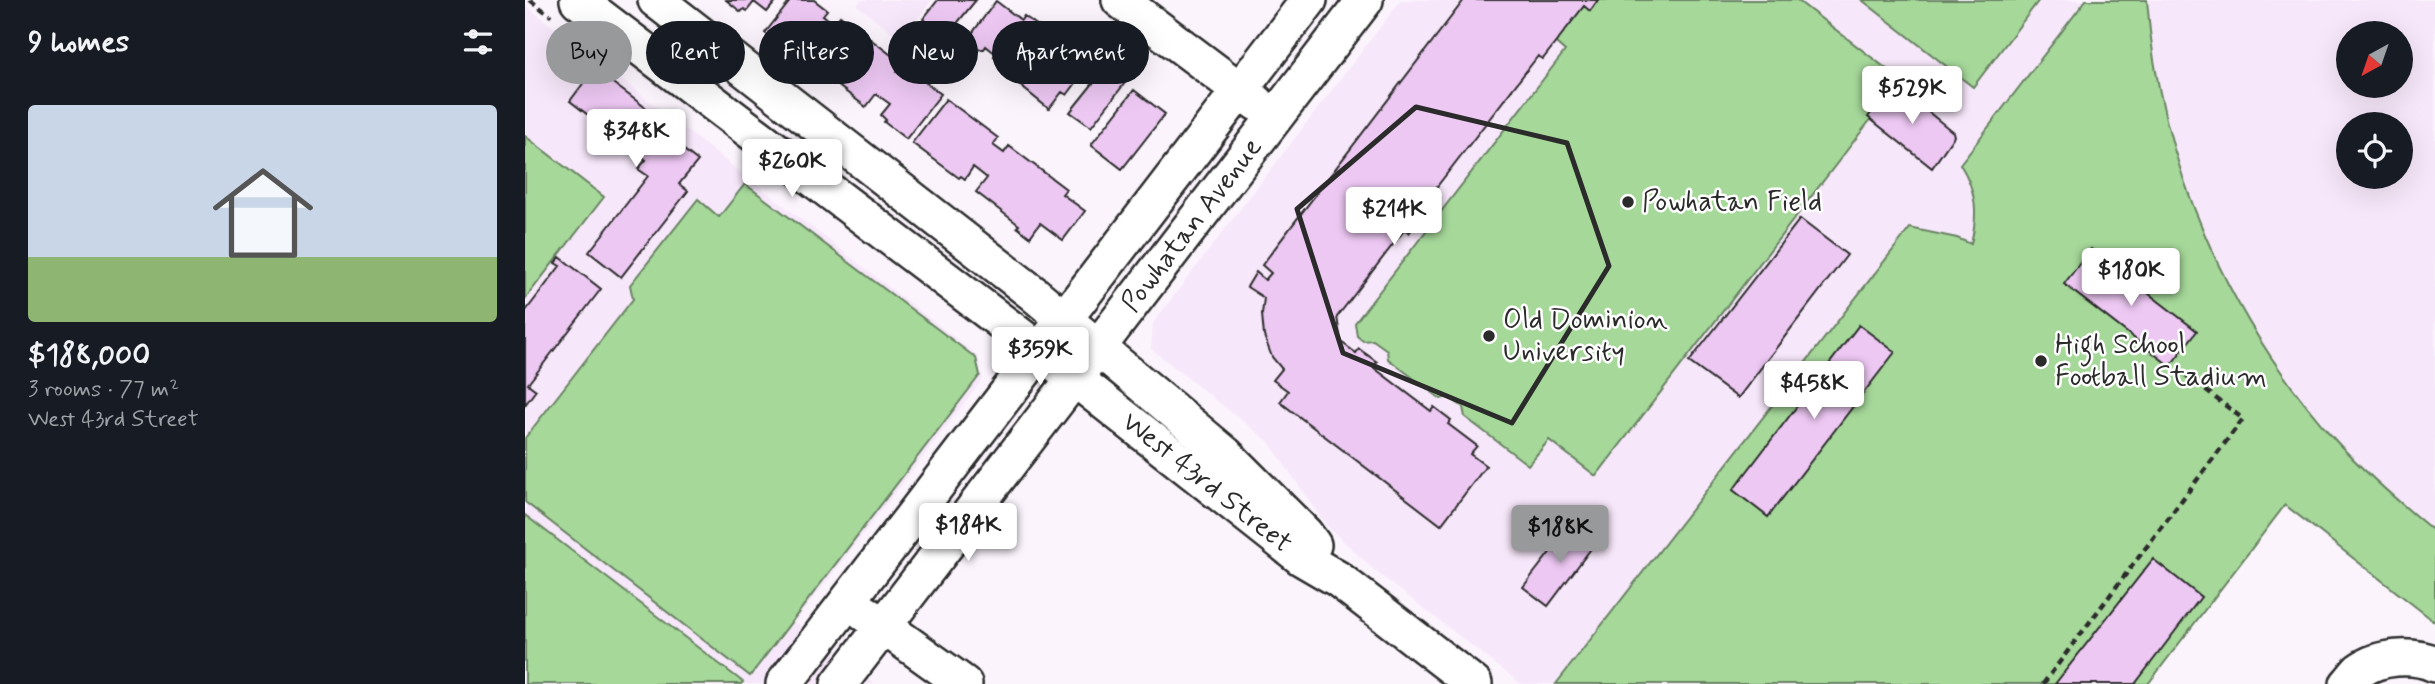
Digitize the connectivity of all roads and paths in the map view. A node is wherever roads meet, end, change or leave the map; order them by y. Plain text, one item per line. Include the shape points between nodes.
1 (578, 0) edge
2 (656, 0) edge
3 (1120, 0) edge
4 (1309, 0) edge
5 (1365, 0) edge
6 (1240, 90) junction
7 (1275, 117) junction
8 (1063, 319) junction
9 (1098, 348) junction
10 (1040, 351) junction
11 (2183, 373) dead end
12 (1075, 379) junction
13 (1338, 579) junction
14 (848, 600) junction
15 (884, 627) junction
16 (2435, 664) edge
17 (784, 684) edge
18 (839, 684) edge
19 (964, 684) edge
20 (1474, 684) edge
21 (2043, 684) edge
22 (2348, 684) edge

1 - 10 street, West 43rd Street
2 - 8 street, West 43rd Street
3 - 6 street
4 - 6 street, Powhatan Avenue
5 - 7 street, Powhatan Avenue
6 - 7 street
6 - 8 street, Powhatan Avenue
7 - 9 street, Powhatan Avenue
8 - 9 street, West 43rd Street
8 - 10 street, Powhatan Avenue
9 - 12 street, Powhatan Avenue
9 - 13 street, West 43rd Street via 1225,454 1305,534
10 - 12 street, West 43rd Street
10 - 14 street, Powhatan Avenue
11 - 21 path via 2243,419
12 - 13 street, West 43rd Street via 1301,558
12 - 15 street, Powhatan Avenue
13 - 20 street, West 43rd Street
14 - 15 street
14 - 17 street, Powhatan Avenue
15 - 18 street, Powhatan Avenue
15 - 19 street
16 - 22 street via 2404,658 2376,663

